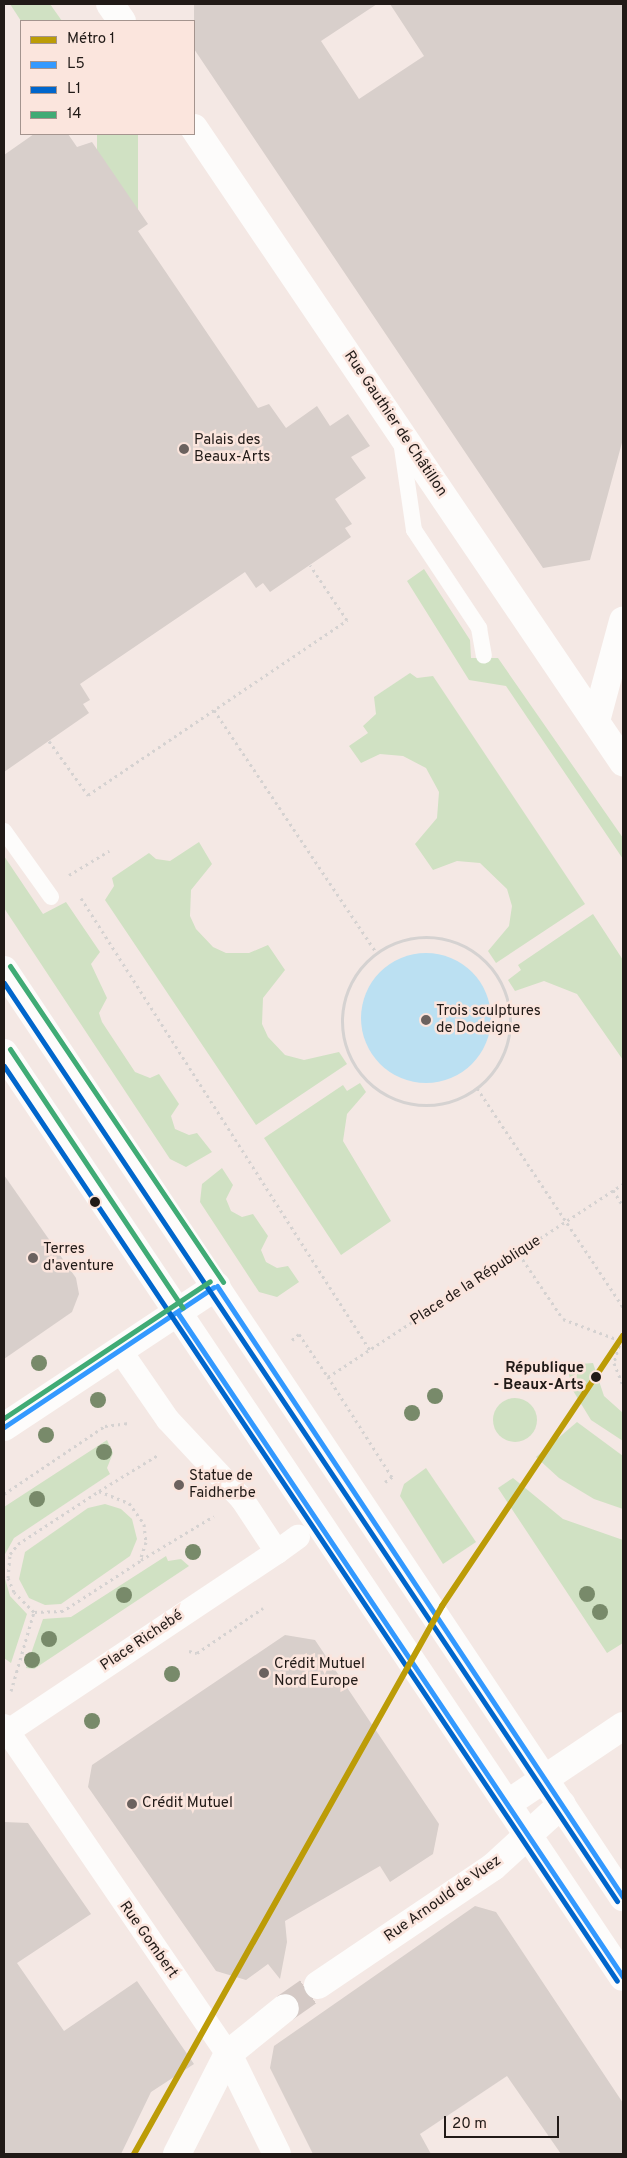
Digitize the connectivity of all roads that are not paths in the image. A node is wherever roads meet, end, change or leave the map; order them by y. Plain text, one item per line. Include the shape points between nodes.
1 (110, 4) edge
2 (121, 20) edge
3 (195, 129) edge
4 (400, 433) junction
5 (623, 621) edge
6 (484, 656) dead end
7 (596, 721) junction
8 (623, 762) edge
9 (4, 831) edge
10 (51, 897) dead end
11 (4, 970) edge
12 (4, 1053) edge
13 (217, 1286) junction
14 (177, 1312) junction
15 (128, 1362) dead end
16 (4, 1427) edge
17 (298, 1538) dead end
18 (277, 1552) junction
19 (623, 1726) edge
20 (5, 1730) edge
21 (546, 1778) junction
22 (507, 1804) junction
23 (562, 1804) junction
24 (527, 1835) junction
25 (623, 1897) edge
26 (623, 1977) edge
27 (318, 1985) tunnel mouth
28 (285, 2008) tunnel mouth
29 (228, 2054) junction
30 (177, 2154) edge
31 (277, 2154) edge

1 - 2 main road
3 - 4 main road, Rue Gauthier de Châtillon
4 - 6 lane via 414,530 479,628
4 - 7 main road, Rue Gauthier de Châtillon
5 - 7 main road
7 - 8 main road
9 - 10 lane
11 - 13 main road
12 - 14 main road
13 - 14 main road
13 - 21 main road via 356,1501
14 - 16 main road
14 - 22 main road
15 - 18 street via 168,1420 242,1499
17 - 18 street, Place Richebé
18 - 20 street, Place Richebé
19 - 21 main road
20 - 29 street, Rue Gombert
21 - 22 main road
21 - 23 main road
22 - 24 main road
23 - 24 main road, Rue Arnould de Vuez
23 - 25 main road
24 - 26 main road
24 - 27 main road, Rue Arnould de Vuez via 493,1867
28 - 29 main road
29 - 30 main road
29 - 31 main road, Rue Gombert

